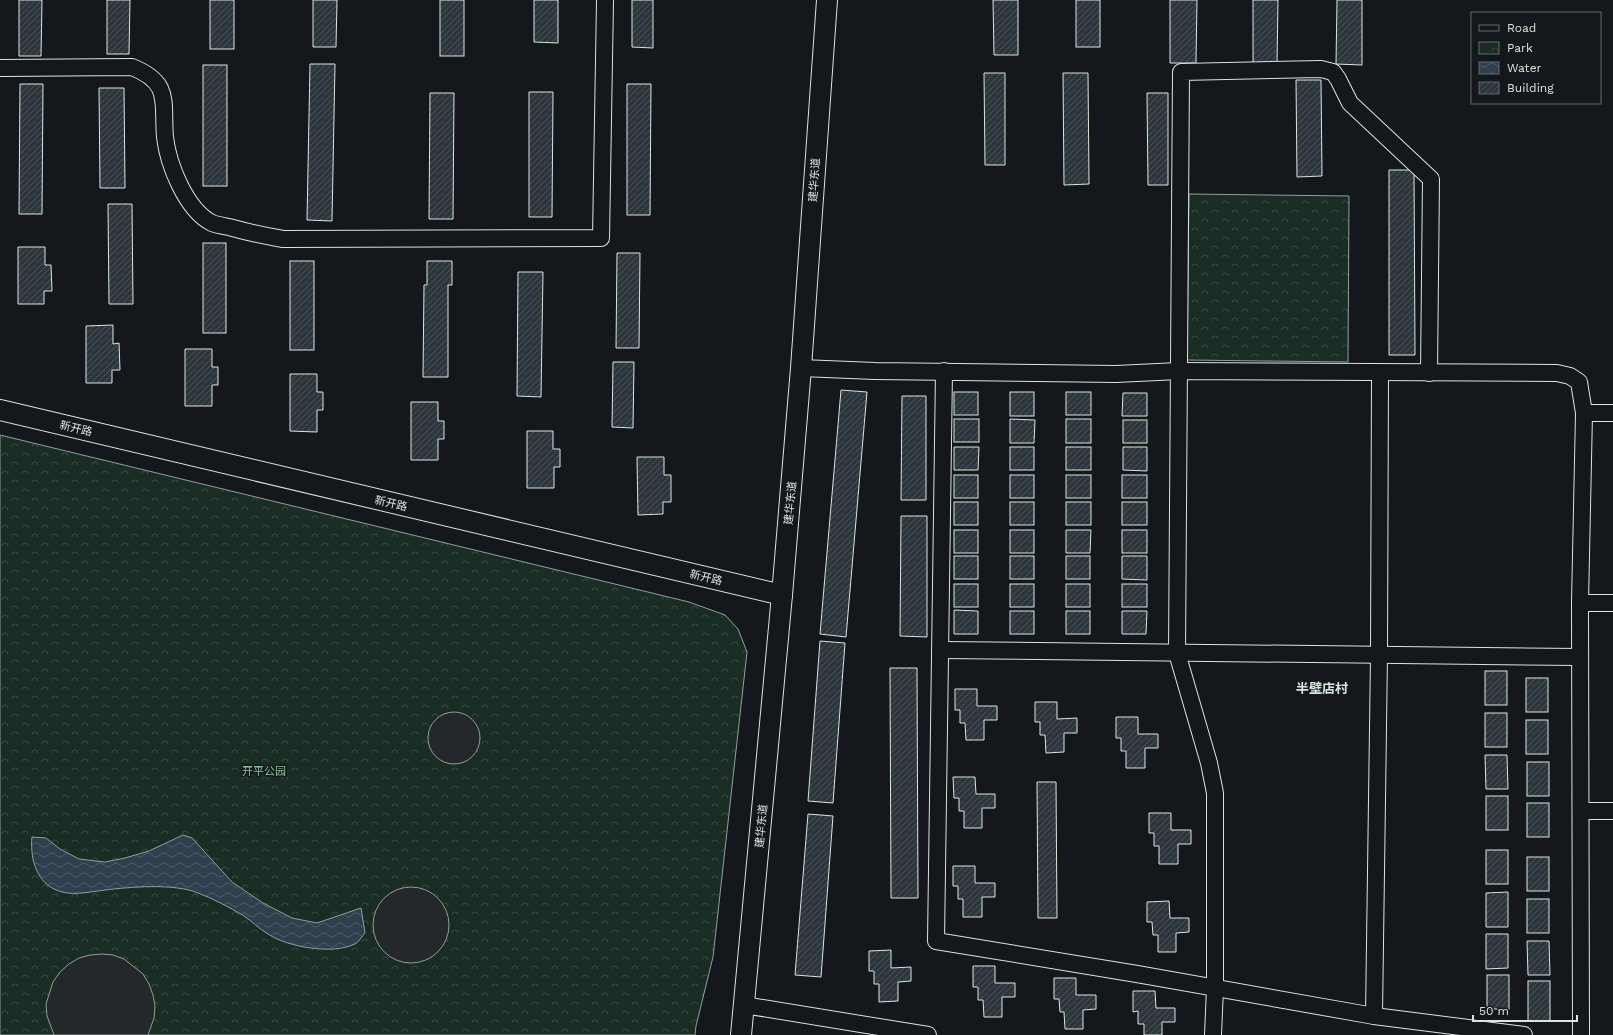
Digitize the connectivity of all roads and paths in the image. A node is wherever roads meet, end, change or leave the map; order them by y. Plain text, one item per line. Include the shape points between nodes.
1 (605, 0) edge
2 (827, 0) edge
3 (0, 68) edge
4 (801, 368) junction
5 (944, 371) junction
6 (1179, 371) junction
7 (1380, 373) junction
8 (1429, 373) junction
9 (0, 410) edge
10 (1584, 413) junction
11 (1613, 413) edge
12 (782, 595) junction
13 (1580, 603) junction
14 (1613, 603) edge
15 (940, 650) junction
16 (1177, 653) junction
17 (1379, 655) junction
18 (1580, 657) junction
19 (1581, 811) junction
20 (1613, 812) edge
21 (1215, 988) junction
22 (744, 1005) junction
23 (1374, 1016) junction
24 (728, 1035) edge
25 (741, 1035) edge
26 (928, 1035) edge
27 (1213, 1035) edge
28 (1524, 1035) edge
29 (1581, 1035) edge

1 - 3 street via 601,238 283,239 212,223 184,196 173,170 165,138 164,98 155,81 145,73 132,67
2 - 4 main road, 建华东道
4 - 5 street
4 - 12 main road, 建华东道
5 - 6 street via 1116,374
5 - 15 street
6 - 7 street
6 - 8 street via 1181,72 1321,69 1333,72 1350,103 1430,179
6 - 16 street
7 - 8 street
7 - 17 street
8 - 10 street via 1557,373 1570,376 1579,382
9 - 12 main road, 新开路
10 - 11 street
10 - 13 street
12 - 22 main road, 建华东道
13 - 14 street
13 - 18 street
15 - 16 street
15 - 21 street via 936,941
16 - 17 street
16 - 21 street via 1209,763 1215,793
17 - 18 street
17 - 23 street
18 - 19 street
19 - 20 street
19 - 29 street
21 - 23 street
21 - 27 street
22 - 24 main road, 建华东道
22 - 25 main road, 建华东道
22 - 26 street
23 - 28 street

